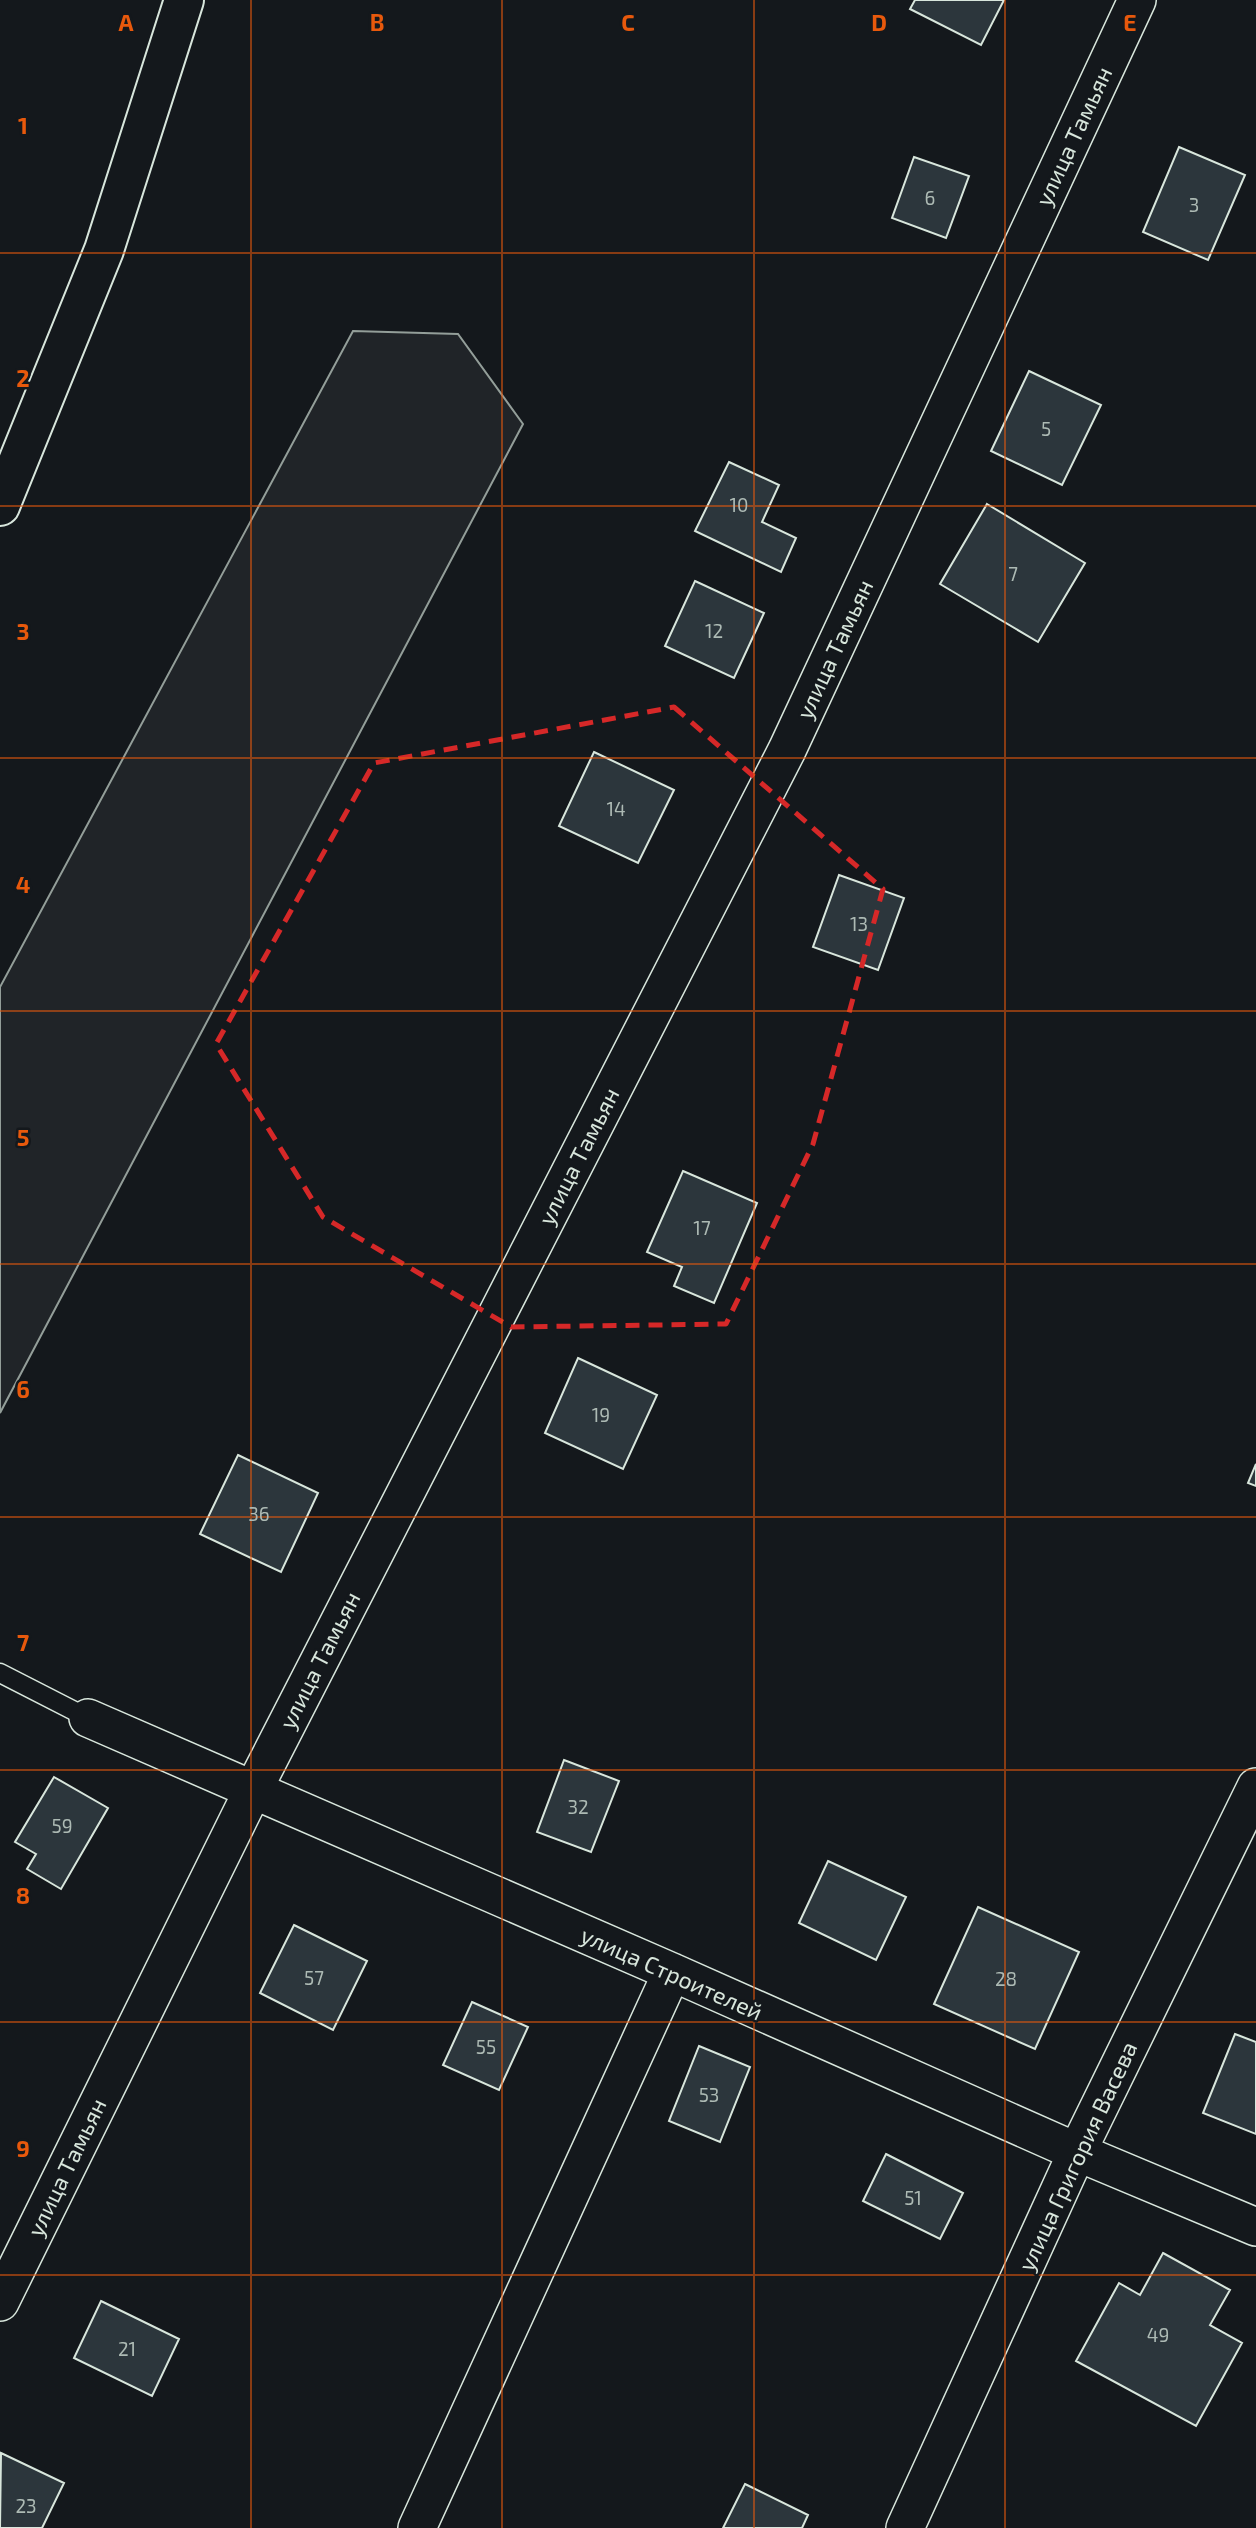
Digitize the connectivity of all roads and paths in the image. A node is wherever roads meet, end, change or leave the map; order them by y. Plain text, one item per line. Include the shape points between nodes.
1 (184, 0) edge
2 (1137, 0) edge
3 (0, 506) edge
4 (0, 1674) edge
5 (88, 1718) joint
6 (1256, 1787) edge
7 (253, 1790) junction
8 (672, 1972) junction
9 (1076, 2152) junction
10 (1256, 2227) edge
11 (0, 2302) edge
12 (417, 2528) edge
13 (905, 2528) edge

1 - 3 main road via 104,250
2 - 7 street, улица Тамьян via 787,750
4 - 5 lane
5 - 7 street, улица Строителей
6 - 9 street, улица Григория Васева
7 - 8 street, улица Строителей
7 - 11 street, улица Тамьян
8 - 9 street, улица Строителей
8 - 12 street
9 - 10 street, улица Строителей
9 - 13 street, улица Григория Васева

